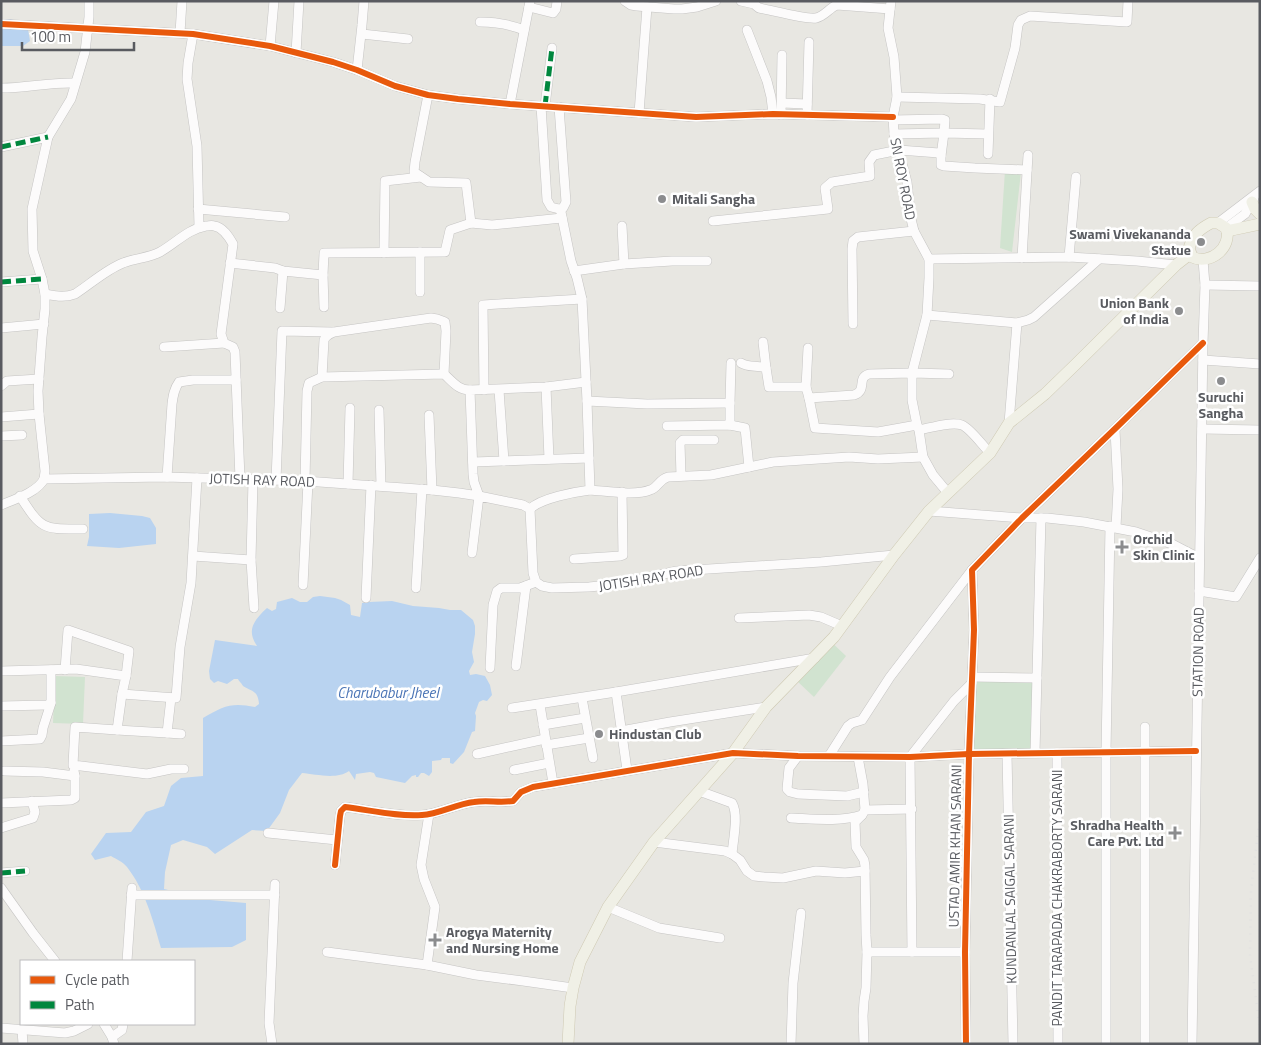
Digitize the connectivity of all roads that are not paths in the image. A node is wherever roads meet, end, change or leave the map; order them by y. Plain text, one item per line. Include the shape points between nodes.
1 (89, 1) edge
2 (182, 1) edge
3 (274, 1) edge
4 (299, 1) edge
5 (364, 1) edge
6 (557, 1) edge
7 (625, 1) edge
8 (716, 1) edge
9 (741, 1) edge
10 (1128, 1) edge
11 (836, 3) edge
12 (529, 4) edge
13 (890, 5) edge
14 (647, 7) junction
15 (480, 22) dead end
16 (1, 24) edge
17 (88, 28) junction
18 (524, 30) junction
19 (747, 30) dead end
20 (180, 33) junction
21 (193, 34) junction
22 (362, 34) junction
23 (408, 39) dead end
24 (809, 42) dead end
25 (270, 46) junction
26 (552, 48) dead end
27 (296, 53) junction
28 (782, 55) dead end
29 (357, 70) junction
30 (75, 83) junction
31 (1, 88) edge
32 (428, 95) junction
33 (897, 97) junction
34 (990, 99) junction
35 (782, 103) junction
36 (510, 104) junction
37 (807, 104) junction
38 (543, 106) junction
39 (559, 107) junction
40 (639, 113) junction
41 (777, 115) junction
42 (807, 115) junction
43 (893, 119) junction
44 (944, 133) junction
45 (894, 134) junction
46 (988, 134) junction
47 (48, 137) junction
48 (1, 147) edge
49 (899, 150) junction
50 (988, 154) dead end
51 (1028, 155) dead end
52 (941, 156) junction
53 (1027, 170) junction
54 (421, 177) junction
55 (1076, 177) dead end
56 (1256, 196) edge
57 (198, 209) junction
58 (561, 213) junction
59 (1260, 214) edge
60 (284, 217) dead end
61 (712, 222) dead end
62 (471, 223) junction
63 (1260, 224) edge
64 (622, 226) dead end
65 (199, 227) junction
66 (1225, 229) junction
67 (914, 231) junction
68 (1260, 231) edge
69 (420, 252) junction
70 (384, 253) junction
71 (1190, 254) junction
72 (1069, 257) junction
73 (1022, 258) junction
74 (928, 259) junction
75 (1099, 259) junction
76 (1203, 260) junction
77 (707, 261) dead end
78 (230, 262) junction
79 (624, 264) junction
80 (1176, 265) junction
81 (283, 271) junction
82 (574, 271) junction
83 (323, 275) junction
84 (42, 279) junction
85 (1, 282) edge
86 (1205, 285) junction
87 (1260, 286) edge
88 (420, 292) dead end
89 (45, 294) junction
90 (582, 299) junction
91 (324, 307) dead end
92 (280, 308) dead end
93 (927, 315) junction
94 (1017, 322) junction
95 (44, 324) junction
96 (853, 324) dead end
97 (1, 328) edge
98 (334, 332) junction
99 (763, 342) dead end
100 (224, 343) junction
101 (1203, 343) junction
102 (164, 347) dead end
103 (808, 348) dead end
104 (1203, 360) junction
105 (730, 363) dead end
106 (741, 363) dead end
107 (1260, 364) edge
108 (766, 368) junction
109 (912, 373) junction
110 (444, 374) junction
111 (949, 374) dead end
112 (322, 377) junction
113 (39, 379) junction
114 (236, 380) junction
115 (586, 382) junction
116 (1, 386) edge
117 (546, 387) junction
118 (806, 387) junction
119 (470, 390) junction
120 (484, 390) junction
121 (500, 390) junction
122 (809, 398) junction
123 (588, 401) junction
124 (730, 403) junction
125 (350, 408) dead end
126 (379, 410) dead end
127 (39, 414) junction
128 (428, 415) dead end
129 (1, 417) edge
130 (1010, 423) junction
131 (730, 425) junction
132 (668, 426) dead end
133 (918, 428) junction
134 (1202, 429) junction
135 (1115, 430) junction
136 (1260, 430) edge
137 (22, 435) dead end
138 (1, 436) edge
139 (714, 440) dead end
140 (990, 453) junction
141 (923, 456) junction
142 (589, 458) junction
143 (549, 459) junction
144 (504, 461) junction
145 (473, 462) junction
146 (749, 467) junction
147 (681, 476) junction
148 (167, 477) junction
149 (197, 478) junction
150 (44, 479) junction
151 (240, 479) junction
152 (253, 480) junction
153 (276, 480) junction
154 (307, 481) junction
155 (348, 484) junction
156 (371, 485) junction
157 (381, 486) junction
158 (422, 489) junction
159 (432, 490) junction
160 (590, 490) junction
161 (622, 492) junction
162 (948, 493) junction
163 (20, 496) junction
164 (479, 496) junction
165 (1, 505) edge
166 (530, 509) junction
167 (929, 511) junction
168 (1022, 518) junction
169 (1041, 518) junction
170 (1113, 527) junction
171 (84, 529) dead end
172 (472, 553) dead end
173 (894, 555) junction
174 (193, 556) junction
175 (1200, 558) junction
176 (1260, 558) edge
177 (574, 559) dead end
178 (251, 560) junction
179 (972, 570) junction
180 (536, 582) junction
181 (303, 585) dead end
182 (526, 586) junction
183 (416, 588) dead end
184 (1199, 591) junction
185 (366, 598) dead end
186 (254, 608) dead end
187 (739, 618) dead end
188 (842, 626) junction
189 (815, 658) junction
190 (516, 666) dead end
191 (490, 668) dead end
192 (51, 670) junction
193 (66, 670) junction
194 (1, 671) edge
195 (126, 676) junction
196 (1037, 678) junction
197 (972, 680) junction
198 (616, 692) junction
199 (122, 694) junction
200 (171, 698) junction
201 (582, 698) junction
202 (51, 703) junction
203 (540, 705) junction
204 (1, 706) edge
205 (766, 707) junction
206 (512, 708) dead end
207 (586, 718) junction
208 (543, 725) junction
209 (1145, 727) dead end
210 (117, 730) junction
211 (621, 731) junction
212 (167, 733) junction
213 (181, 734) dead end
214 (589, 738) junction
215 (1, 741) edge
216 (546, 742) junction
217 (1196, 751) junction
218 (1106, 752) junction
219 (1145, 752) junction
220 (733, 753) junction
221 (1035, 753) junction
222 (1057, 753) junction
223 (478, 754) dead end
224 (969, 754) junction
225 (1008, 754) junction
226 (798, 756) junction
227 (829, 756) junction
228 (858, 757) junction
229 (910, 757) junction
230 (593, 758) dead end
231 (549, 762) junction
232 (73, 765) junction
233 (184, 769) dead end
234 (514, 770) dead end
235 (627, 770) junction
236 (4, 771) dead end
237 (76, 776) junction
238 (552, 783) junction
239 (699, 791) junction
240 (864, 792) junction
241 (32, 801) junction
242 (1, 803) edge
243 (912, 809) junction
244 (863, 812) junction
245 (429, 814) junction
246 (791, 818) dead end
247 (1, 828) edge
248 (268, 833) dead end
249 (338, 840) junction
250 (654, 842) junction
251 (732, 854) junction
252 (335, 865) dead end
253 (25, 871) dead end
254 (865, 871) junction
255 (1, 873) edge
256 (275, 884) dead end
257 (1, 888) edge
258 (275, 895) junction
259 (608, 907) junction
260 (801, 913) dead end
261 (720, 938) dead end
262 (327, 952) dead end
263 (867, 952) junction
264 (912, 952) junction
265 (965, 952) junction
266 (54, 960) edge
267 (127, 960) edge
268 (427, 966) junction
269 (573, 988) junction
270 (86, 1025) edge
271 (105, 1025) edge
272 (123, 1025) edge
273 (1, 1028) edge
274 (22, 1030) junction
275 (113, 1041) edge
276 (23, 1044) edge
277 (272, 1044) edge
278 (568, 1044) edge
279 (791, 1044) edge
280 (864, 1044) edge
281 (966, 1044) edge
282 (1013, 1044) edge
283 (1058, 1044) edge
284 (1106, 1044) edge
285 (1145, 1044) edge
286 (1192, 1044) edge

1 - 17 street
2 - 20 street
3 - 25 street
4 - 27 street
5 - 22 street
6 - 12 street via 553,13
7 - 14 street
8 - 14 street via 690,9
9 - 11 street via 759,8 812,18 822,16
10 - 34 street via 1127,22 1030,16 1021,20 1000,102
11 - 13 street
12 - 18 street
13 - 33 street, SN ROY ROAD via 888,28
14 - 40 street
15 - 18 street via 498,22
16 - 17 street
17 - 20 street
17 - 30 street via 85,52
18 - 36 street
19 - 41 street
20 - 21 street
21 - 25 street
21 - 57 street via 188,79 197,146
22 - 23 street
22 - 29 street
24 - 37 street
25 - 27 street
26 - 38 street
27 - 29 street
28 - 35 street
29 - 32 street
30 - 31 street
30 - 47 street via 71,99
32 - 36 street
32 - 54 street via 414,169
33 - 34 street
33 - 43 street, SN ROY ROAD
34 - 46 street
35 - 37 street
35 - 41 street
36 - 38 street
37 - 42 street
38 - 39 street
38 - 58 street via 547,200
39 - 40 street
39 - 58 street via 566,202
40 - 41 street via 696,117
41 - 42 street
42 - 43 street
43 - 44 street via 942,119 945,120
43 - 45 street, SN ROY ROAD
44 - 45 street
44 - 46 street
44 - 52 street
45 - 49 street, SN ROY ROAD
46 - 50 street
47 - 48 street
47 - 84 street via 32,209 33,251
49 - 52 street via 939,153
49 - 61 street via 874,155 869,162 870,176 832,182 825,188 828,209
49 - 67 street, SN ROY ROAD
51 - 53 street
52 - 53 street via 940,163 944,166
53 - 73 street
54 - 62 street via 429,182 466,183
54 - 70 street via 385,181
55 - 72 street
56 - 59 main road via 1255,209
56 - 66 street via 1245,214
57 - 60 street
57 - 65 street
58 - 62 street via 492,225
58 - 82 street
62 - 69 street via 450,230 445,252
63 - 66 main road
64 - 79 street
65 - 78 street via 222,229 233,244
65 - 89 street via 160,252 116,266 75,294 62,297
66 - 68 main road
66 - 71 main road via 1211,223 1201,228 1193,237
66 - 76 main road via 1225,246 1218,254
67 - 74 street, SN ROY ROAD
67 - 96 street via 858,237 853,241
69 - 70 street
69 - 88 street
70 - 83 street via 324,253
71 - 76 main road via 1197,260
71 - 80 main road
72 - 73 street
72 - 75 street
73 - 74 street
74 - 93 street, SN ROY ROAD
75 - 80 street
75 - 94 street via 1034,317
76 - 86 street, STATION ROAD
77 - 79 street
78 - 81 street
78 - 100 street via 221,334
79 - 82 street
80 - 130 main road via 1045,394
81 - 83 street
81 - 92 street
82 - 90 street
83 - 91 street
84 - 85 street
84 - 89 street
86 - 87 street
86 - 101 street, STATION ROAD
89 - 95 street
90 - 115 street
90 - 120 street via 483,305
93 - 94 street
93 - 109 street, SN ROY ROAD
94 - 130 street
95 - 97 street
95 - 113 street
98 - 110 street via 431,318 441,320 445,322 446,331
98 - 112 street via 324,340
98 - 153 street via 282,330
99 - 108 street
100 - 102 street
100 - 114 street via 233,347 235,352
101 - 104 street, STATION ROAD
101 - 135 street
103 - 118 street
104 - 107 street
104 - 134 street, STATION ROAD
105 - 124 street
106 - 108 street
108 - 118 street via 769,387
109 - 111 street
109 - 122 street via 869,374 862,379 858,394
109 - 133 street, SN ROY ROAD via 912,400
110 - 112 street
110 - 119 street via 458,388
112 - 154 street via 310,383 307,391
113 - 116 street via 10,380
113 - 127 street
114 - 148 street via 179,382 172,404
114 - 151 street
115 - 117 street
115 - 123 street
117 - 121 street
117 - 143 street
118 - 122 street
119 - 120 street
119 - 145 street
120 - 121 street
121 - 144 street
122 - 133 street via 815,428 878,432
123 - 124 street
123 - 142 street
124 - 131 street
125 - 155 street
126 - 157 street
127 - 129 street
127 - 150 street
128 - 159 street
130 - 140 main road
131 - 132 street
131 - 146 street via 745,428
133 - 140 street via 962,425
133 - 141 street, SN ROY ROAD
134 - 136 street
134 - 175 street, STATION ROAD
135 - 168 street
135 - 170 street via 1118,483
137 - 138 street
139 - 147 street via 683,440 680,443
140 - 162 main road
141 - 146 street via 878,460 849,457 773,462
141 - 162 street, SN ROY ROAD via 932,475
142 - 143 street
142 - 160 street
143 - 144 street
144 - 145 street
145 - 164 street
146 - 147 street via 711,475
147 - 161 street via 662,479 647,492
148 - 149 street, JOTISH RAY ROAD
148 - 150 street, JOTISH RAY ROAD
149 - 151 street, JOTISH RAY ROAD
149 - 174 street
150 - 163 street
151 - 152 street, JOTISH RAY ROAD
152 - 153 street, JOTISH RAY ROAD
152 - 178 street
153 - 154 street, JOTISH RAY ROAD
154 - 155 street, JOTISH RAY ROAD
154 - 181 street
155 - 156 street, JOTISH RAY ROAD
156 - 157 street, JOTISH RAY ROAD
156 - 185 street
157 - 158 street, JOTISH RAY ROAD
158 - 159 street, JOTISH RAY ROAD
158 - 183 street
159 - 164 street, JOTISH RAY ROAD
160 - 161 street
160 - 166 street via 549,499
161 - 177 street via 624,554
162 - 167 main road
163 - 165 street
163 - 171 street via 41,524 56,529
164 - 166 street, JOTISH RAY ROAD
164 - 172 street
166 - 180 street
167 - 168 street
167 - 173 main road
168 - 169 street
168 - 179 street
169 - 170 street
169 - 196 street
170 - 175 street via 1172,544
170 - 218 street
173 - 180 street, JOTISH RAY ROAD via 677,571 589,588 552,588
173 - 188 main road
174 - 178 street
174 - 200 street via 176,698
175 - 184 street, STATION ROAD
176 - 184 street via 1236,597
178 - 186 street
179 - 197 street, USTAD AMIR KHAN SARANI
179 - 227 street via 890,677 862,720 848,726
180 - 182 street
182 - 190 street
182 - 191 street via 501,588 497,592 493,605
184 - 217 street, STATION ROAD
187 - 188 street via 816,615
188 - 189 main road
189 - 198 street
189 - 205 main road
192 - 193 street
192 - 194 street
192 - 202 street
193 - 195 street
193 - 195 street via 68,630 129,652
195 - 199 street
196 - 197 street
196 - 221 street
197 - 224 street, USTAD AMIR KHAN SARANI
197 - 229 street
198 - 201 street
198 - 211 street
199 - 200 street
199 - 210 street
200 - 212 street
201 - 203 street
201 - 207 street
202 - 204 street
202 - 215 street via 40,739
203 - 206 street
203 - 208 street
205 - 211 street
205 - 220 main road
207 - 208 street
207 - 214 street
208 - 216 street
209 - 219 street
210 - 212 street
210 - 232 street via 75,727
211 - 235 street
212 - 213 street
214 - 216 street
214 - 230 street
216 - 223 street
216 - 231 street
217 - 219 street
217 - 286 street, STATION ROAD
218 - 219 street
218 - 222 street
218 - 284 street
219 - 285 street
220 - 226 street
220 - 235 street
220 - 239 main road
221 - 222 street
221 - 225 street
222 - 283 street, PANDIT TARAPADA CHAKRABORTY SARANI
224 - 225 street
224 - 229 street
224 - 265 street, USTAD AMIR KHAN SARANI
225 - 282 street, KUNDANLAL SAIGAL SARANI
226 - 227 street
226 - 240 street via 789,768 787,789 790,792 847,796
227 - 228 street
228 - 229 street
228 - 240 street
229 - 243 street
231 - 234 street
231 - 238 street
232 - 233 street via 148,774
232 - 237 street
235 - 238 street
236 - 237 street
237 - 241 street via 75,798 72,800
238 - 245 street via 525,790 513,801 474,802
239 - 250 main road
239 - 251 street via 734,806
240 - 244 street
241 - 242 street
241 - 247 street via 33,818
243 - 244 street
243 - 264 street
244 - 246 street via 842,819
244 - 254 street via 855,822 856,847 864,860
245 - 249 street via 345,807 341,811
245 - 268 street via 421,865 435,906
248 - 249 street
249 - 252 street
250 - 251 street
250 - 259 main road
251 - 254 street via 754,876 764,878 783,878 816,871
253 - 255 street
254 - 263 street
256 - 258 street
257 - 266 street
258 - 267 street via 132,892
258 - 277 street via 268,1023
259 - 261 street via 659,928
259 - 269 main road via 580,962
260 - 279 street via 793,983
262 - 268 street
263 - 264 street
263 - 280 street
264 - 265 street
265 - 281 street, USTAD AMIR KHAN SARANI
268 - 269 street
269 - 278 main road
270 - 274 street via 65,1033
271 - 275 street
272 - 275 street
273 - 274 street
274 - 276 street

